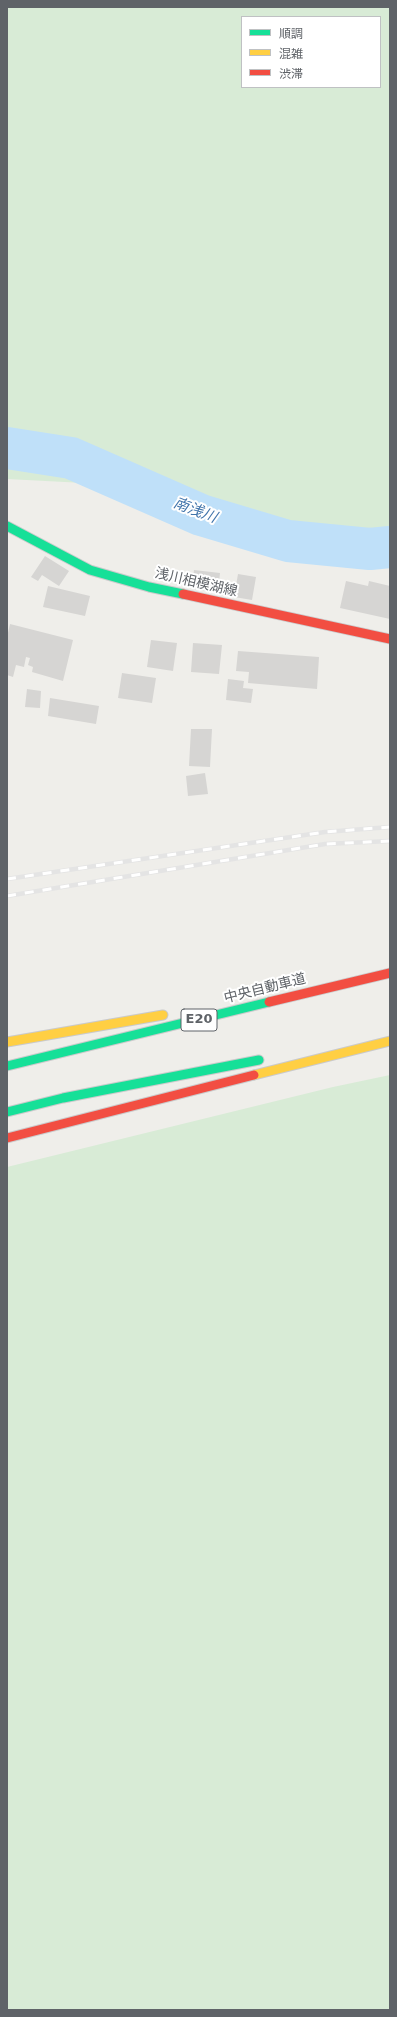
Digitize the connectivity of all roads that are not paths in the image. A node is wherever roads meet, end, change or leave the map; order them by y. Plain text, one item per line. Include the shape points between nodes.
1 (7, 526) edge
2 (390, 639) edge
3 (390, 973) edge
4 (347, 983) junction
5 (207, 1007) dead end
6 (176, 1013) dead end
7 (390, 1036) edge
8 (390, 1041) edge
9 (7, 1042) edge
10 (330, 1046) dead end
11 (268, 1058) dead end
12 (7, 1066) edge
13 (7, 1112) edge
14 (7, 1138) edge

1 - 2 main road, 浅川相模湖線 via 90,570 164,591
3 - 4 main road, 中央自動車道 / E20
4 - 5 main road
4 - 12 main road, 中央自動車道 / E20
6 - 9 main road
7 - 10 main road
8 - 14 main road
11 - 13 main road via 64,1098

